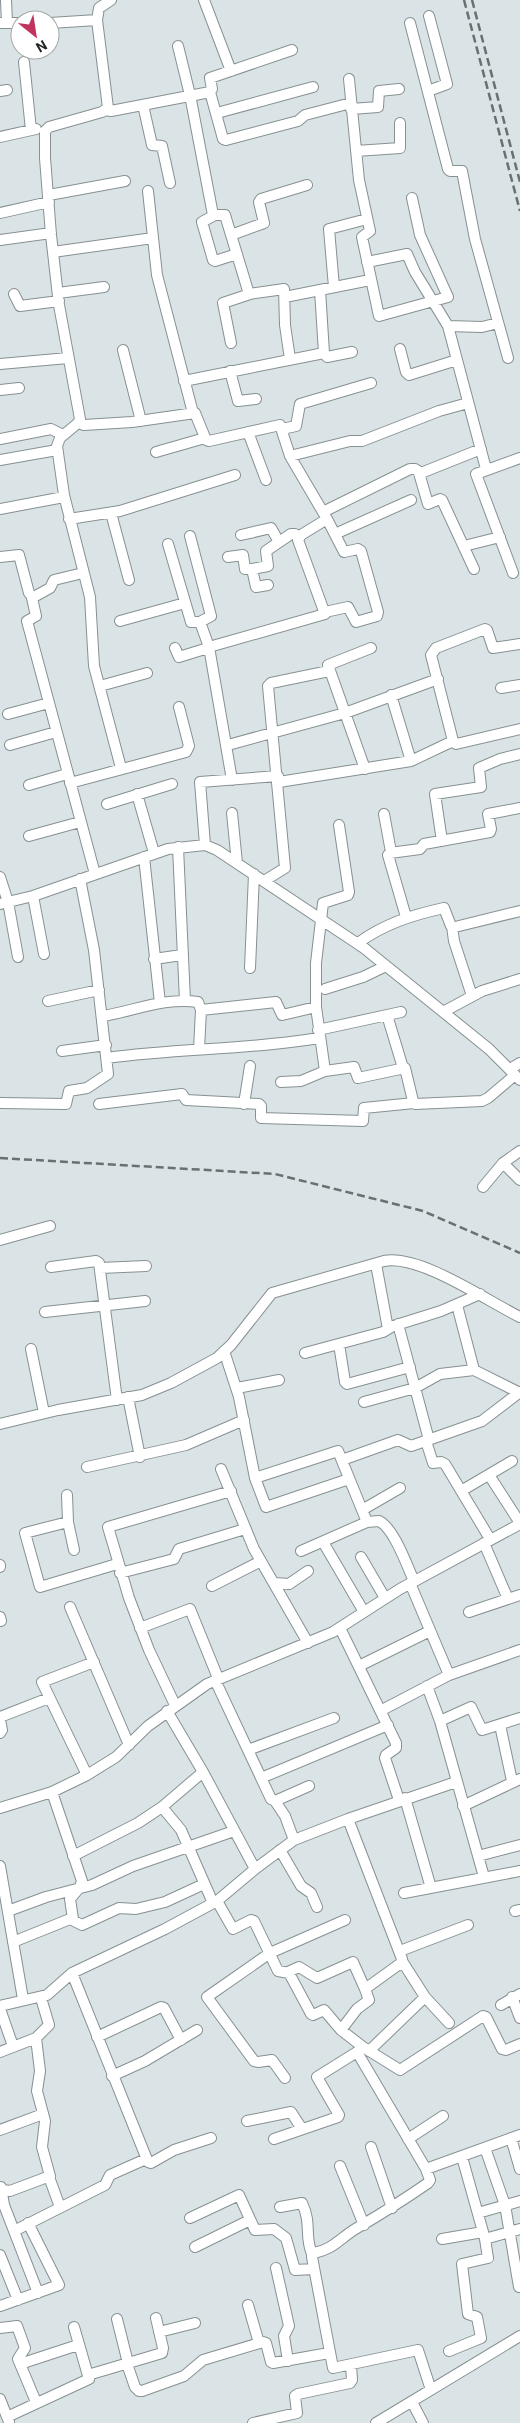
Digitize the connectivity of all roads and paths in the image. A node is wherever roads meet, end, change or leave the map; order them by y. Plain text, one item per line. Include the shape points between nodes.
1 (6, 0) edge
2 (204, 0) edge
3 (104, 2) edge
4 (429, 16) dead end
5 (97, 20) junction
6 (60, 22) edge
7 (4, 23) edge
8 (410, 23) dead end
9 (178, 46) dead end
10 (292, 50) dead end
11 (24, 62) dead end
12 (231, 71) junction
13 (349, 79) dead end
14 (313, 87) dead end
15 (399, 89) dead end
16 (428, 91) junction
17 (210, 92) junction
18 (190, 95) junction
19 (143, 105) junction
20 (351, 106) junction
21 (106, 110) junction
22 (217, 113) junction
23 (400, 123) dead end
24 (46, 129) junction
25 (31, 130) junction
26 (0, 136) edge
27 (356, 151) junction
28 (124, 181) dead end
29 (170, 183) dead end
30 (307, 185) dead end
31 (148, 191) dead end
32 (412, 198) dead end
33 (49, 199) junction
34 (0, 213) edge
35 (213, 216) junction
36 (367, 219) junction
37 (51, 232) junction
38 (231, 235) junction
39 (153, 238) junction
40 (0, 240) edge
41 (53, 252) junction
42 (237, 254) junction
43 (367, 262) junction
44 (370, 280) junction
45 (104, 287) dead end
46 (334, 287) junction
47 (320, 290) junction
48 (14, 294) dead end
49 (250, 294) junction
50 (58, 297) junction
51 (285, 297) junction
52 (433, 302) junction
53 (498, 323) junction
54 (448, 326) junction
55 (231, 343) dead end
56 (400, 349) dead end
57 (123, 350) dead end
58 (352, 352) dead end
59 (324, 353) junction
60 (68, 358) junction
61 (508, 358) dead end
62 (290, 359) junction
63 (457, 360) junction
64 (0, 364) edge
65 (230, 371) junction
66 (184, 381) junction
67 (371, 383) dead end
68 (19, 388) dead end
69 (0, 390) edge
70 (256, 399) dead end
71 (468, 403) junction
72 (193, 413) junction
73 (141, 421) junction
74 (78, 423) junction
75 (282, 429) junction
76 (248, 432) junction
77 (63, 435) junction
78 (205, 438) junction
79 (0, 439) edge
80 (481, 449) junction
81 (57, 450) junction
82 (156, 452) dead end
83 (290, 456) junction
84 (520, 458) edge
85 (0, 460) edge
86 (486, 469) junction
87 (419, 473) junction
88 (235, 475) dead end
89 (266, 480) dead end
90 (64, 497) junction
91 (411, 500) dead end
92 (0, 508) edge
93 (111, 513) junction
94 (325, 515) junction
95 (69, 519) junction
96 (335, 534) junction
97 (241, 535) dead end
98 (190, 536) dead end
99 (500, 537) junction
100 (299, 538) junction
101 (279, 542) junction
102 (168, 544) dead end
103 (464, 546) junction
104 (0, 557) edge
105 (228, 557) dead end
106 (474, 568) dead end
107 (252, 569) junction
108 (83, 573) junction
109 (513, 573) dead end
110 (129, 580) dead end
111 (268, 585) dead end
112 (33, 597) junction
113 (185, 603) junction
114 (325, 612) junction
115 (120, 621) dead end
116 (200, 622) junction
117 (520, 644) edge
118 (208, 647) junction
119 (175, 648) dead end
120 (371, 648) dead end
121 (329, 671) junction
122 (147, 673) dead end
123 (438, 679) junction
124 (520, 685) edge
125 (100, 686) junction
126 (501, 688) dead end
127 (391, 695) junction
128 (48, 703) junction
129 (180, 707) dead end
130 (345, 713) junction
131 (8, 714) dead end
132 (520, 729) edge
133 (56, 732) junction
134 (273, 733) junction
135 (453, 741) junction
136 (228, 745) junction
137 (10, 746) dead end
138 (520, 754) edge
139 (411, 761) junction
140 (121, 768) junction
141 (365, 770) junction
142 (68, 779) junction
143 (278, 779) junction
144 (232, 780) junction
145 (172, 784) dead end
146 (29, 785) dead end
147 (137, 794) junction
148 (107, 804) dead end
149 (520, 808) edge
150 (232, 813) dead end
151 (384, 814) dead end
152 (80, 822) junction
153 (340, 825) dead end
154 (29, 836) dead end
155 (442, 841) junction
156 (205, 845) junction
157 (178, 847) junction
158 (391, 852) junction
159 (149, 855) junction
160 (238, 863) junction
161 (95, 874) junction
162 (254, 874) junction
163 (0, 877) edge
164 (80, 879) junction
165 (264, 881) junction
166 (33, 896) junction
167 (4, 903) edge
168 (520, 910) edge
169 (406, 917) junction
170 (320, 918) junction
171 (452, 926) junction
172 (358, 943) junction
173 (44, 954) dead end
174 (182, 955) junction
175 (18, 957) dead end
176 (154, 959) junction
177 (386, 966) junction
178 (250, 968) dead end
179 (520, 979) edge
180 (325, 989) dead end
181 (99, 990) junction
182 (472, 996) junction
183 (48, 1001) dead end
184 (185, 1001) junction
185 (160, 1003) junction
186 (316, 1008) junction
187 (201, 1010) junction
188 (401, 1012) dead end
189 (443, 1012) junction
190 (387, 1015) junction
191 (103, 1016) junction
192 (319, 1034) junction
193 (106, 1046) junction
194 (199, 1049) junction
195 (62, 1051) dead end
196 (107, 1058) junction
197 (520, 1063) edge
198 (250, 1066) dead end
199 (403, 1068) junction
200 (325, 1071) junction
201 (515, 1075) edge
202 (281, 1082) dead end
203 (0, 1103) edge
204 (414, 1103) junction
205 (99, 1104) dead end
206 (244, 1104) junction
207 (520, 1150) edge
208 (503, 1164) junction
209 (520, 1180) edge
210 (483, 1187) dead end
211 (50, 1226) dead end
212 (0, 1240) edge
213 (376, 1264) junction
214 (146, 1266) dead end
215 (51, 1267) dead end
216 (100, 1268) junction
217 (480, 1294) junction
218 (145, 1301) dead end
219 (105, 1305) junction
220 (457, 1305) junction
221 (45, 1312) dead end
222 (520, 1317) edge
223 (398, 1324) junction
224 (388, 1329) junction
225 (339, 1344) junction
226 (31, 1349) dead end
227 (224, 1351) junction
228 (305, 1353) dead end
229 (410, 1367) junction
230 (474, 1370) junction
231 (279, 1380) dead end
232 (236, 1388) junction
233 (415, 1388) junction
234 (520, 1393) edge
235 (128, 1397) junction
236 (117, 1400) junction
237 (364, 1402) dead end
238 (44, 1413) junction
239 (244, 1420) junction
240 (0, 1424) edge
241 (428, 1440) junction
242 (140, 1457) junction
243 (342, 1460) junction
244 (512, 1462) dead end
245 (87, 1468) dead end
246 (221, 1469) dead end
247 (489, 1475) junction
248 (255, 1478) junction
249 (349, 1479) junction
250 (400, 1488) dead end
251 (230, 1491) junction
252 (461, 1491) junction
253 (68, 1495) dead end
254 (362, 1510) junction
255 (68, 1522) junction
256 (367, 1522) junction
257 (520, 1523) edge
258 (245, 1530) junction
259 (487, 1541) junction
260 (323, 1542) junction
261 (74, 1550) dead end
262 (301, 1551) dead end
263 (361, 1557) dead end
264 (261, 1561) junction
265 (119, 1568) junction
266 (308, 1571) dead end
267 (412, 1582) junction
268 (275, 1583) junction
269 (212, 1586) dead end
270 (520, 1595) edge
271 (385, 1598) junction
272 (508, 1599) junction
273 (70, 1607) dead end
274 (364, 1612) junction
275 (469, 1612) dead end
276 (140, 1628) junction
277 (340, 1628) junction
278 (430, 1631) junction
279 (308, 1643) junction
280 (520, 1650) edge
281 (94, 1662) junction
282 (359, 1666) junction
283 (449, 1675) junction
284 (216, 1679) junction
285 (427, 1686) junction
286 (50, 1698) junction
287 (171, 1708) junction
288 (382, 1710) junction
289 (334, 1718) dead end
290 (520, 1718) edge
291 (0, 1719) edge
292 (440, 1721) junction
293 (388, 1725) junction
294 (500, 1725) junction
295 (0, 1733) edge
296 (129, 1745) junction
297 (248, 1750) junction
298 (203, 1772) junction
299 (87, 1776) junction
300 (261, 1778) junction
301 (516, 1780) edge
302 (456, 1782) junction
303 (309, 1786) dead end
304 (52, 1792) junction
305 (402, 1799) junction
306 (275, 1801) junction
307 (463, 1806) junction
308 (162, 1807) junction
309 (0, 1808) edge
310 (348, 1819) junction
311 (234, 1831) junction
312 (294, 1840) junction
313 (520, 1844) edge
314 (189, 1846) junction
315 (280, 1850) junction
316 (73, 1856) junction
317 (478, 1856) junction
318 (0, 1866) edge
319 (255, 1869) junction
320 (520, 1871) edge
321 (484, 1877) junction
322 (204, 1884) junction
323 (80, 1887) junction
324 (431, 1888) junction
325 (404, 1893) dead end
326 (215, 1902) junction
327 (317, 1907) dead end
328 (8, 1911) junction
329 (73, 1919) junction
330 (345, 1920) dead end
331 (468, 1925) dead end
332 (13, 1942) junction
333 (400, 1951) junction
334 (270, 1954) junction
335 (402, 1961) junction
336 (288, 1972) junction
337 (72, 1973) junction
338 (365, 1989) junction
339 (516, 1996) edge
340 (425, 1997) junction
341 (41, 1998) junction
342 (23, 1999) junction
343 (501, 2005) dead end
344 (0, 2007) edge
345 (520, 2018) edge
346 (449, 2023) dead end
347 (197, 2030) dead end
348 (341, 2030) junction
349 (97, 2037) junction
350 (36, 2038) junction
351 (181, 2040) junction
352 (520, 2044) edge
353 (13, 2046) junction
354 (363, 2050) junction
355 (0, 2052) edge
356 (112, 2076) junction
357 (285, 2078) dead end
358 (43, 2114) junction
359 (443, 2116) dead end
360 (247, 2121) dead end
361 (302, 2129) junction
362 (0, 2130) edge
363 (515, 2137) edge
364 (211, 2138) dead end
365 (274, 2138) dead end
366 (408, 2139) junction
367 (371, 2147) dead end
368 (485, 2148) junction
369 (462, 2157) junction
370 (146, 2159) junction
371 (340, 2166) dead end
372 (426, 2169) junction
373 (520, 2169) edge
374 (49, 2177) junction
375 (0, 2187) edge
376 (520, 2200) edge
377 (505, 2205) junction
378 (60, 2207) junction
379 (280, 2207) dead end
380 (392, 2208) junction
381 (478, 2213) junction
382 (190, 2218) dead end
383 (250, 2220) junction
384 (28, 2223) junction
385 (364, 2224) junction
386 (520, 2229) edge
387 (14, 2231) junction
388 (509, 2232) junction
389 (484, 2235) junction
390 (442, 2239) dead end
391 (195, 2247) dead end
392 (312, 2254) junction
393 (0, 2255) edge
394 (276, 2268) dead end
395 (314, 2268) junction
396 (3, 2270) edge
397 (519, 2288) dead end
398 (38, 2293) junction
399 (18, 2300) junction
400 (248, 2305) dead end
401 (0, 2306) edge
402 (156, 2318) dead end
403 (116, 2319) dead end
404 (195, 2323) dead end
405 (74, 2327) dead end
406 (0, 2328) edge
407 (159, 2332) junction
408 (520, 2336) edge
409 (259, 2343) junction
410 (78, 2345) junction
411 (449, 2351) dead end
412 (329, 2353) junction
413 (288, 2360) junction
414 (20, 2364) junction
415 (128, 2364) junction
416 (351, 2365) junction
417 (88, 2375) junction
418 (431, 2390) junction
419 (0, 2399) edge
420 (36, 2402) junction
421 (412, 2402) junction
422 (8, 2420) edge
423 (253, 2423) edge
424 (376, 2423) edge
425 (423, 2423) edge

1 - 7 street
2 - 12 street
3 - 5 street
4 - 16 street via 447,84
5 - 6 street
5 - 21 street
8 - 16 street
9 - 18 street
10 - 12 street
11 - 25 street
12 - 17 street via 210,78
13 - 20 street
14 - 22 street
15 - 20 street via 378,92 378,107
16 - 53 street via 448,169 462,171 475,238
17 - 18 street
17 - 22 street
18 - 19 street
18 - 35 street
19 - 21 street
19 - 29 street via 152,146 162,147
20 - 22 street via 305,115 298,121 226,140 223,139
20 - 27 street
21 - 24 street
23 - 27 street via 400,148
24 - 25 street
24 - 33 street
25 - 26 street
27 - 36 street
28 - 33 street
30 - 38 street via 261,199 264,223
31 - 39 street
32 - 52 street via 417,227 448,295
33 - 34 street
33 - 37 street
35 - 38 street via 225,215
35 - 42 street via 202,222 213,260
36 - 43 street via 370,230 362,236
36 - 46 street via 329,229
37 - 40 street
37 - 41 street
38 - 42 street
39 - 41 street
39 - 66 street via 157,275
41 - 50 street
42 - 49 street
43 - 44 street
43 - 52 street via 406,253
44 - 46 street
44 - 52 street via 379,316
45 - 50 street
46 - 47 street
47 - 51 street
47 - 59 street
48 - 50 street via 20,306
49 - 51 street via 283,288
49 - 55 street via 223,303
50 - 60 street
51 - 62 street
52 - 54 street
53 - 54 street via 482,327
53 - 61 street
54 - 63 street
56 - 63 street via 409,374
57 - 73 street
58 - 59 street via 327,357
59 - 62 street
60 - 64 street
60 - 74 street via 80,419
62 - 65 street
63 - 71 street
65 - 66 street
65 - 70 street via 238,401
66 - 72 street
67 - 75 street via 300,404 296,426
68 - 69 street
71 - 80 street
71 - 83 street via 362,441 350,440
72 - 73 street
72 - 78 street
73 - 74 street
74 - 77 street
75 - 76 street via 278,425
75 - 83 street
76 - 78 street via 209,442
76 - 89 street
77 - 79 street via 51,429
77 - 81 street via 57,442
78 - 82 street
80 - 86 street
80 - 87 street
81 - 85 street
81 - 90 street
83 - 94 street
84 - 86 street
86 - 99 street via 476,474
87 - 94 street via 410,469
87 - 103 street via 428,504 442,500
88 - 93 street
90 - 92 street
90 - 95 street
91 - 96 street
93 - 95 street
93 - 110 street
94 - 96 street
94 - 100 street
95 - 108 street
96 - 114 street via 344,553 361,551 378,614 356,622 348,607
97 - 101 street via 271,528
98 - 116 street via 211,616
99 - 103 street
99 - 109 street
100 - 101 street via 294,534
100 - 114 street
101 - 107 street via 265,551 268,566
102 - 113 street
103 - 106 street
104 - 112 street via 19,555 29,593
105 - 107 street via 242,555 245,569
107 - 111 street via 256,587
108 - 112 street via 54,580 49,589
108 - 125 street via 90,596 92,652
112 - 128 street via 36,616 27,620
113 - 115 street
113 - 116 street via 190,622
114 - 118 street
116 - 118 street
117 - 123 street via 493,648 485,629 441,646 431,655
118 - 119 street via 179,657
118 - 136 street
120 - 121 street via 329,663
121 - 130 street
121 - 134 street via 269,684
122 - 125 street
123 - 127 street
123 - 135 street
124 - 126 street
125 - 140 street
127 - 130 street
127 - 139 street
128 - 131 street
128 - 133 street
129 - 140 street via 189,746 186,752
130 - 134 street
130 - 141 street
132 - 135 street via 458,744
133 - 137 street
133 - 142 street
134 - 136 street
134 - 143 street
135 - 139 street
136 - 144 street
138 - 155 street via 479,768 481,787 434,794
139 - 141 street
140 - 142 street
141 - 143 street
142 - 146 street
142 - 152 street
143 - 144 street
143 - 165 street via 285,868
144 - 156 street via 199,783
145 - 147 street
147 - 148 street
147 - 159 street
149 - 155 street via 488,814 490,832
150 - 160 street
151 - 158 street
152 - 154 street
152 - 161 street
153 - 170 street via 349,892 323,902
155 - 158 street via 424,844 420,849
156 - 157 street
156 - 160 street
157 - 159 street
157 - 174 street
158 - 169 street via 388,855
159 - 161 street
159 - 176 street
160 - 162 street
161 - 164 street
162 - 165 street
162 - 178 street
163 - 167 street
164 - 166 street
164 - 181 street
165 - 170 street
166 - 167 street
166 - 173 street
167 - 175 street
168 - 171 street
169 - 171 street via 445,908
169 - 172 street via 376,930
170 - 172 street
170 - 186 street
171 - 182 street
172 - 177 street
174 - 176 street
174 - 184 street
176 - 185 street
177 - 180 street
177 - 189 street
179 - 182 street
181 - 183 street
181 - 191 street
182 - 189 street
184 - 185 street
184 - 187 street via 198,1002
185 - 191 street
186 - 187 street via 282,1015 276,1002
186 - 192 street
187 - 194 street
188 - 190 street
189 - 201 street
190 - 192 street
190 - 199 street
191 - 193 street
192 - 194 street via 262,1047
192 - 200 street
193 - 195 street
193 - 196 street
194 - 196 street
196 - 203 street via 107,1075 88,1088 69,1090 67,1104
197 - 201 street
198 - 206 street
199 - 200 street via 358,1078 354,1066
199 - 204 street via 406,1069
200 - 202 street via 304,1081
201 - 204 street via 482,1101
204 - 206 street via 364,1108 363,1121 261,1118 261,1105
205 - 206 street via 182,1094 186,1100
207 - 208 street
208 - 209 street
208 - 210 street
211 - 212 street
213 - 217 street via 395,1260 420,1266
213 - 224 street
213 - 227 street via 272,1293
214 - 216 street
215 - 216 street via 96,1261
216 - 219 street
217 - 220 street
217 - 222 street
218 - 219 street
219 - 221 street
219 - 236 street
220 - 223 street
220 - 230 street
223 - 224 street
223 - 229 street
224 - 225 street
225 - 228 street
225 - 229 street via 347,1384
226 - 238 street
227 - 232 street
227 - 235 street via 171,1383
229 - 233 street
230 - 233 street via 440,1374
230 - 234 street
231 - 232 street
232 - 239 street
233 - 237 street
233 - 241 street
234 - 241 street via 482,1421
235 - 236 street
235 - 242 street
236 - 238 street
238 - 240 street
239 - 242 street via 186,1445
239 - 248 street
241 - 243 street via 411,1446 398,1440
241 - 252 street via 433,1463 445,1464
242 - 245 street
243 - 248 street via 336,1451
243 - 249 street
244 - 247 street
246 - 251 street
247 - 252 street
247 - 257 street
248 - 249 street via 268,1508
249 - 254 street
250 - 254 street
251 - 258 street
251 - 265 street via 109,1526
252 - 259 street
253 - 255 street
254 - 256 street
255 - 261 street
255 - 265 street via 25,1533 40,1587
256 - 260 street
256 - 267 street via 378,1521 387,1528
257 - 259 street
258 - 264 street
258 - 265 street via 179,1549 174,1559
259 - 267 street
259 - 272 street
260 - 262 street
260 - 274 street
263 - 271 street
264 - 268 street
264 - 269 street
265 - 276 street
266 - 268 street via 288,1584
267 - 271 street
267 - 278 street
268 - 279 street
270 - 272 street
271 - 274 street
272 - 275 street
273 - 281 street
274 - 277 street
276 - 284 street via 190,1609
276 - 287 street
277 - 279 street
277 - 282 street
278 - 282 street
278 - 283 street
279 - 284 street
280 - 283 street
281 - 286 street via 42,1682
281 - 296 street
282 - 288 street
283 - 285 street
284 - 287 street
284 - 297 street
285 - 288 street
285 - 292 street
286 - 291 street
286 - 299 street
287 - 296 street
287 - 298 street
288 - 293 street
289 - 297 street
290 - 294 street
291 - 295 street
292 - 294 street via 471,1707 480,1729
292 - 302 street
293 - 300 street
293 - 305 street via 397,1746 385,1758
294 - 301 street
296 - 299 street
297 - 300 street
298 - 308 street
298 - 311 street
299 - 304 street
300 - 306 street
301 - 307 street
302 - 305 street
302 - 307 street
303 - 306 street
304 - 309 street
304 - 316 street
305 - 310 street
305 - 324 street
306 - 312 street
307 - 317 street
308 - 314 street via 181,1830
308 - 316 street via 118,1835
310 - 312 street
310 - 333 street
311 - 314 street
311 - 319 street
312 - 315 street
313 - 317 street
314 - 322 street
314 - 323 street
315 - 319 street
315 - 327 street via 301,1886 311,1893
316 - 323 street via 82,1881
317 - 321 street
318 - 328 street
319 - 326 street
320 - 321 street
321 - 324 street
322 - 326 street
322 - 329 street via 165,1902 136,1909 119,1908 84,1925
323 - 328 street
323 - 329 street via 70,1899
324 - 325 street
326 - 334 street via 233,1929 254,1921
326 - 337 street
328 - 332 street
329 - 332 street
330 - 334 street
331 - 333 street
332 - 342 street
333 - 335 street
334 - 336 street via 278,1971
334 - 357 street via 207,1998 254,2061 272,2060
335 - 338 street
335 - 340 street
336 - 338 street via 300,1967 317,1978 352,1962
336 - 348 street via 312,2015 324,2010
337 - 341 street
337 - 349 street
338 - 348 street via 369,2000 357,2009
339 - 343 street
339 - 345 street
340 - 346 street
340 - 354 street
341 - 342 street
341 - 350 street via 49,2025
342 - 344 street
344 - 353 street
347 - 351 street
348 - 354 street
349 - 351 street via 161,2007
349 - 356 street
350 - 353 street
350 - 358 street via 40,2071 37,2091
351 - 356 street
352 - 354 street via 502,2049 483,2016 400,2070
353 - 355 street
354 - 361 street via 317,2077 338,2116
354 - 366 street
356 - 370 street
358 - 362 street
358 - 374 street via 42,2147
359 - 366 street
360 - 361 street via 291,2112
361 - 365 street
363 - 368 street
363 - 373 street
364 - 370 street via 174,2150 151,2163
366 - 372 street
367 - 380 street
368 - 369 street
368 - 377 street
369 - 372 street
369 - 381 street
370 - 378 street via 113,2173 105,2185
371 - 385 street
372 - 380 street via 430,2182
374 - 375 street via 6,2192
374 - 378 street
375 - 387 street
376 - 377 street
377 - 381 street
377 - 388 street
378 - 384 street
379 - 392 street via 303,2204 309,2221 307,2243
380 - 385 street
381 - 389 street
382 - 383 street via 239,2195
383 - 391 street
383 - 395 street via 255,2230 274,2229 287,2240 295,2270
384 - 387 street
384 - 398 street via 59,2284
385 - 392 street via 329,2249
386 - 388 street
387 - 398 street
388 - 389 street
388 - 397 street
389 - 390 street
389 - 411 street via 488,2258 462,2266 468,2314 476,2317 481,2338
392 - 395 street
393 - 396 street
394 - 413 street via 289,2326 284,2336
395 - 412 street
396 - 399 street
398 - 399 street
399 - 401 street
400 - 409 street
402 - 407 street
403 - 415 street
404 - 407 street
405 - 410 street
406 - 414 street via 19,2327 25,2348 18,2356
407 - 415 street via 162,2353
408 - 418 street
409 - 413 street via 265,2342 272,2363
409 - 415 street via 203,2360 184,2376 142,2391 135,2387
410 - 414 street
410 - 417 street
412 - 413 street
412 - 416 street via 333,2368
414 - 420 street
415 - 417 street
416 - 418 street via 418,2350
416 - 423 street via 350,2383 298,2394 295,2396 297,2414
417 - 420 street via 84,2383
418 - 421 street
419 - 422 street
420 - 422 street
421 - 424 street
421 - 425 street

